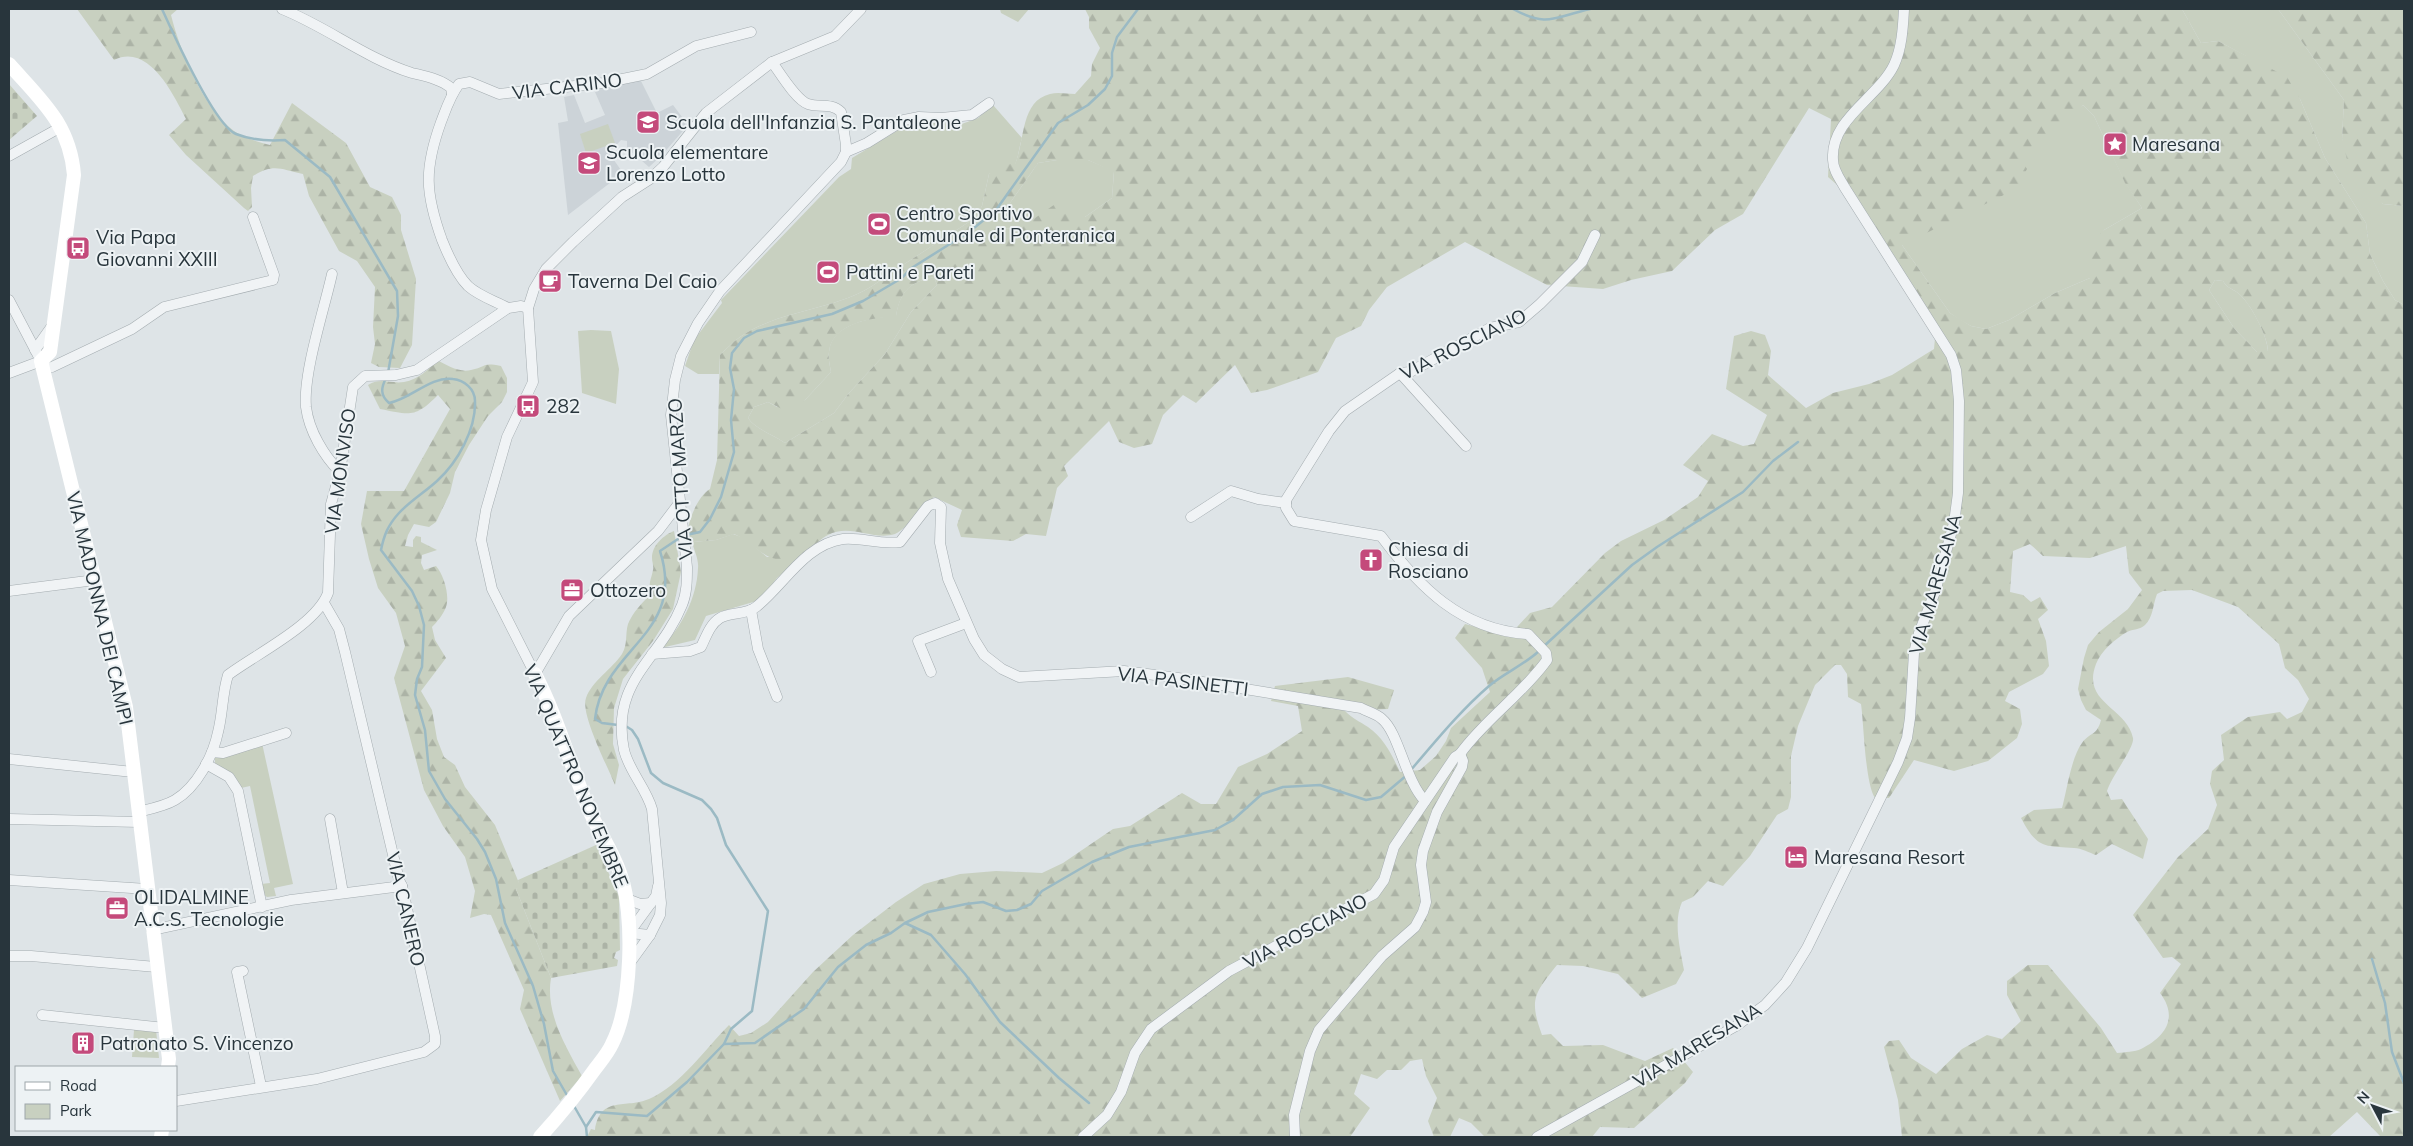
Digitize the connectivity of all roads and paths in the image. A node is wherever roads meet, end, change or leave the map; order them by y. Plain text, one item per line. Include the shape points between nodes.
1 (282, 9) edge
2 (861, 9) edge
3 (1904, 9) edge
4 (751, 32) dead end
5 (772, 62) junction
6 (9, 64) edge
7 (452, 94) junction
8 (989, 102) dead end
9 (61, 127) junction
10 (846, 152) junction
11 (9, 156) edge
12 (253, 217) dead end
13 (1595, 235) dead end
14 (332, 274) dead end
15 (9, 300) edge
16 (508, 308) junction
17 (528, 308) junction
18 (40, 360) junction
19 (9, 373) edge
20 (1400, 373) junction
21 (1466, 446) dead end
22 (340, 472) junction
23 (680, 502) junction
24 (1286, 503) junction
25 (1191, 517) dead end
26 (683, 526) junction
27 (658, 531) junction
28 (95, 580) junction
29 (9, 591) edge
30 (324, 603) junction
31 (750, 610) junction
32 (966, 623) junction
33 (652, 654) junction
34 (931, 672) dead end
35 (535, 674) junction
36 (777, 697) dead end
37 (286, 733) dead end
38 (212, 752) junction
39 (1460, 754) junction
40 (9, 759) edge
41 (206, 764) junction
42 (133, 772) junction
43 (1425, 801) junction
44 (139, 817) junction
45 (9, 819) edge
46 (330, 819) dead end
47 (9, 880) edge
48 (659, 883) junction
49 (402, 886) junction
50 (147, 889) junction
51 (343, 893) junction
52 (628, 899) junction
53 (650, 903) junction
54 (262, 907) junction
55 (152, 930) junction
56 (629, 933) junction
57 (650, 934) junction
58 (9, 956) edge
59 (629, 965) junction
60 (156, 967) junction
61 (243, 971) dead end
62 (42, 1014) dead end
63 (164, 1028) junction
64 (168, 1066) edge
65 (261, 1086) junction
66 (178, 1100) edge
67 (540, 1137) edge
68 (1083, 1137) edge
69 (1296, 1137) edge
70 (1537, 1137) edge

1 - 7 street via 388,65 442,82 451,88
2 - 5 street, VIA QUATTRO NOVEMBRE via 835,36
3 - 70 street, VIA MARESANA via 1900,50 1893,66 1848,119 1839,133 1833,159 1845,188 1951,355 1956,370 1958,494 1954,523 1935,592 1918,633 1907,738 1806,948 1786,982 1765,1005 1736,1026
4 - 7 street, VIA CARINO via 696,46 647,74 603,83 499,94 464,82
5 - 10 street via 799,100 809,105 830,106 841,112
5 - 17 street, VIA QUATTRO NOVEMBRE via 706,113 650,179 622,197 546,269 534,289
6 - 9 street via 52,111
7 - 16 street via 428,166 428,193 435,220 447,254 468,285
8 - 10 street via 972,115 904,120
9 - 11 street
9 - 18 street via 72,157 74,175 50,352
10 - 23 street, VIA OTTO MARZO via 841,162 720,291 689,340 671,401
12 - 18 street via 273,280 164,307 132,329 52,366
13 - 20 street, VIA ROSCIANO via 1582,262 1519,322 1490,328 1410,372
14 - 22 street via 311,365 306,408 322,449
15 - 18 street
16 - 17 street
16 - 22 street, VIA MONVISO via 417,370 396,375 365,376 353,387
17 - 35 street, VIA QUATTRO NOVEMBRE via 532,382 506,437 481,540 492,589
18 - 19 street
18 - 28 street, VIA MADONNA DEI CAMPI
20 - 21 street
20 - 24 street, VIA ROSCIANO via 1345,411 1314,454
22 - 30 street, VIA MONVISO via 331,504 328,593
23 - 26 street, VIA OTTO MARZO
23 - 27 street
24 - 25 street via 1258,500 1231,491
24 - 39 street, VIA ROSCIANO via 1289,516 1294,521 1380,536 1433,595 1465,617 1503,632 1528,634 1546,653 1546,660 1538,673
26 - 27 street via 671,525
26 - 33 street, VIA OTTO MARZO via 687,584 683,604
27 - 35 street via 569,616
28 - 29 street
28 - 42 street, VIA MADONNA DEI CAMPI via 126,706
30 - 38 street via 305,623 228,675
30 - 49 street, VIA CANERO via 339,629
31 - 32 street, VIA PASINETTI via 814,552 843,539 887,544 900,542 928,506 935,503 941,507 942,515 941,558
31 - 33 street, VIA PASINETTI via 721,617 712,625 701,647
31 - 36 street via 758,649
32 - 34 street via 918,640
32 - 43 street, VIA PASINETTI via 984,655 1002,669 1020,677 1124,671 1361,708 1382,719 1391,732 1408,775
33 - 48 street, VIA OTTO MARZO via 634,678 623,711 622,731 624,751 652,808
35 - 52 street, VIA QUATTRO NOVEMBRE via 548,700 592,818 620,871
37 - 38 street via 223,753
38 - 41 street
39 - 43 street, VIA ROSCIANO
39 - 69 street via 1462,767 1437,812 1423,851 1424,912 1415,927 1382,956 1319,1030 1310,1051 1294,1115
40 - 42 street
41 - 44 street via 175,800
41 - 54 street via 229,777 238,791
42 - 44 street, VIA MADONNA DEI CAMPI
43 - 68 street, VIA ROSCIANO via 1394,847 1384,880 1374,894 1229,971 1151,1029 1134,1053 1121,1092 1107,1115
44 - 45 street
44 - 50 street, VIA MADONNA DEI CAMPI
46 - 51 street
47 - 50 street
48 - 53 street, VIA OTTO MARZO via 656,896
48 - 57 street, VIA OTTO MARZO via 660,914
49 - 51 street
49 - 65 street, VIA CANERO via 435,1044 424,1052 317,1079
50 - 55 street, VIA MADONNA DEI CAMPI
51 - 54 street
52 - 53 street via 640,904
52 - 56 street, VIA QUATTRO NOVEMBRE
53 - 56 street, VIA OTTO MARZO
54 - 55 street
55 - 60 street, VIA MADONNA DEI CAMPI
56 - 57 street
56 - 59 street, VIA QUATTRO NOVEMBRE
57 - 59 street, VIA OTTO MARZO
58 - 60 street
59 - 67 street, VIA QUATTRO NOVEMBRE via 622,1020 612,1045 576,1096
60 - 63 street, VIA MADONNA DEI CAMPI
61 - 65 street via 237,972
62 - 63 street
63 - 64 street, VIA MADONNA DEI CAMPI
65 - 66 street, VIA CANERO

